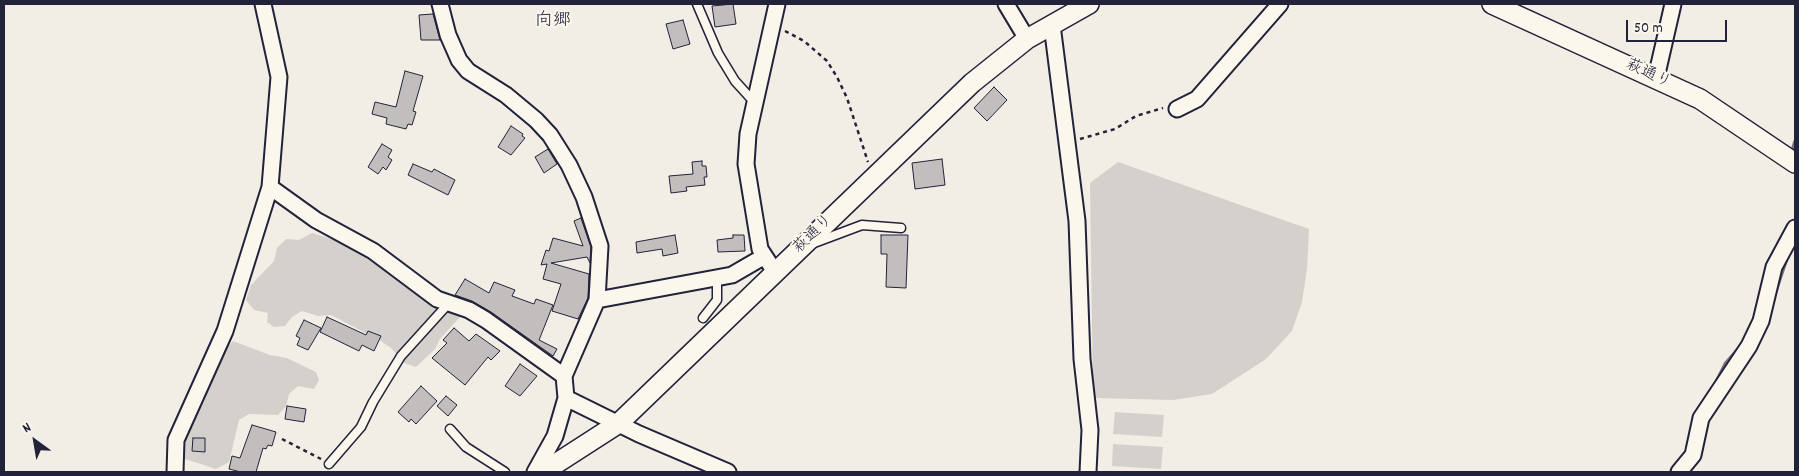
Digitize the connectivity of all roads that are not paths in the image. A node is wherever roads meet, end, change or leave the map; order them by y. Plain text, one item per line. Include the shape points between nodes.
1 (263, 4) edge
2 (440, 4) edge
3 (696, 4) edge
4 (777, 4) edge
5 (1006, 4) edge
6 (1090, 4) edge
7 (1280, 4) edge
8 (1492, 4) edge
9 (1673, 4) edge
10 (1052, 26) junction
11 (1027, 39) junction
12 (1656, 78) junction
13 (755, 103) junction
14 (1177, 109) road end
15 (1795, 162) edge
16 (270, 187) junction
17 (901, 228) dead end
18 (1795, 228) edge
19 (804, 244) junction
20 (764, 257) junction
21 (775, 272) junction
22 (717, 279) junction
23 (597, 300) junction
24 (449, 303) junction
25 (703, 318) dead end
26 (564, 376) junction
27 (566, 398) junction
28 (619, 424) junction
29 (450, 429) dead end
30 (329, 464) road end
31 (175, 472) edge
32 (505, 472) edge
33 (536, 472) edge
34 (543, 472) edge
35 (728, 472) edge
36 (1088, 472) edge
37 (1679, 472) edge

1 - 16 street via 279,77
2 - 23 street via 459,60 536,120 569,165 584,197 600,246
3 - 13 lane via 718,53 735,81
4 - 13 street
5 - 11 street
6 - 10 street, 萩通り
7 - 14 street via 1196,99
8 - 12 street, 萩通り
9 - 12 street
10 - 11 street, 萩通り
10 - 36 street via 1077,221 1082,359 1090,430
11 - 19 street, 萩通り via 972,83
12 - 15 street, 萩通り via 1700,99
13 - 20 street via 746,164
16 - 24 street via 316,220 373,251 437,299
16 - 31 street via 225,331 176,440
17 - 19 lane via 862,225
18 - 37 street via 1774,268 1753,338 1701,418 1693,454
19 - 21 street, 萩通り
20 - 21 street
20 - 22 street via 746,269
21 - 28 street, 萩通り
22 - 23 street
22 - 25 lane via 717,300
23 - 26 street
24 - 26 street via 486,320
24 - 30 lane via 401,356 361,427
26 - 27 street
27 - 28 street
27 - 33 street via 555,436
28 - 34 street, 萩通り
28 - 35 street
29 - 32 lane via 466,447

